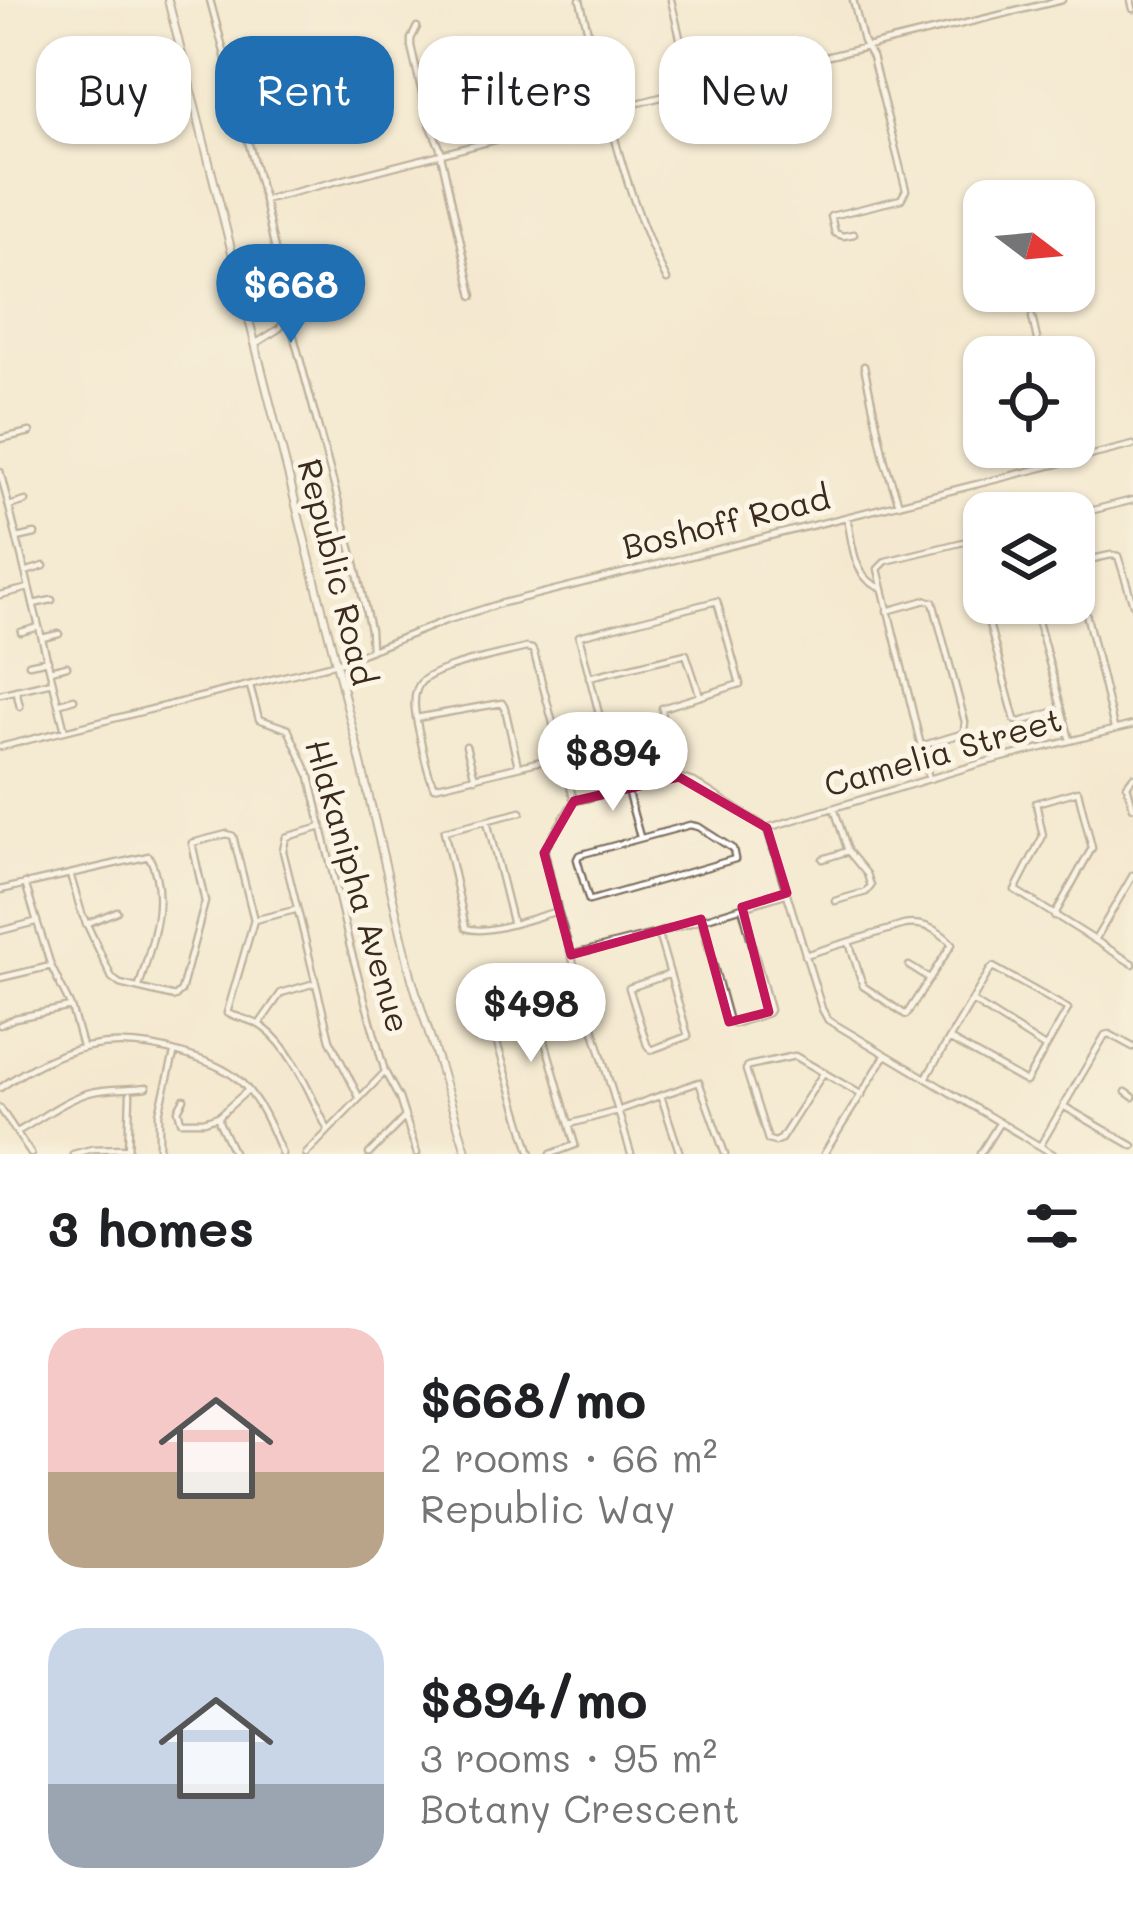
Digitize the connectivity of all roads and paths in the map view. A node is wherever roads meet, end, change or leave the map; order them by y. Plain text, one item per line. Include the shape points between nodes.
1 (168, 0) edge
2 (210, 0) edge
3 (580, 0) edge
4 (670, 0) edge
5 (853, 0) edge
6 (1062, 0) edge
7 (1131, 0) edge
8 (1048, 2) edge
9 (1133, 9) edge
10 (417, 27) dead end
11 (589, 36) edge
12 (679, 36) edge
13 (867, 49) junction
14 (832, 57) edge
15 (484, 144) edge
16 (618, 144) edge
17 (442, 155) junction
18 (264, 200) junction
19 (854, 234) dead end
20 (667, 280) dead end
21 (473, 296) dead end
22 (289, 311) junction
23 (1032, 317) dead end
24 (1036, 336) edge
25 (255, 344) junction
26 (864, 366) dead end
27 (30, 432) dead end
28 (0, 439) edge
29 (1133, 445) edge
30 (1095, 455) edge
31 (1042, 468) edge
32 (0, 471) edge
33 (1133, 500) edge
34 (26, 502) dead end
35 (6, 504) edge
36 (899, 504) junction
37 (1095, 510) edge
38 (847, 517) junction
39 (35, 534) dead end
40 (17, 538) junction
41 (963, 542) edge
42 (1095, 559) edge
43 (44, 566) dead end
44 (25, 572) junction
45 (29, 588) junction
46 (881, 588) junction
47 (0, 596) edge
48 (52, 600) dead end
49 (33, 604) junction
50 (1133, 604) edge
51 (887, 611) junction
52 (989, 624) edge
53 (1038, 624) edge
54 (1089, 624) edge
55 (39, 627) junction
56 (21, 632) dead end
57 (59, 634) dead end
58 (42, 638) junction
59 (371, 649) junction
60 (48, 660) junction
61 (29, 664) dead end
62 (335, 664) junction
63 (67, 665) dead end
64 (50, 670) junction
65 (589, 678) junction
66 (52, 682) junction
67 (250, 686) junction
68 (16, 690) junction
69 (0, 694) edge
70 (700, 696) junction
71 (74, 699) dead end
72 (58, 704) junction
73 (20, 707) dead end
74 (1060, 710) junction
75 (416, 718) junction
76 (1133, 725) edge
77 (1114, 730) junction
78 (65, 731) junction
79 (664, 732) junction
80 (1070, 740) junction
81 (466, 746) dead end
82 (921, 746) junction
83 (0, 747) edge
84 (562, 756) junction
85 (518, 766) junction
86 (676, 777) junction
87 (1133, 777) edge
88 (475, 778) junction
89 (929, 778) junction
90 (627, 790) junction
91 (574, 801) junction
92 (1133, 807) edge
93 (834, 808) junction
94 (521, 812) dead end
95 (487, 821) junction
96 (322, 827) junction
97 (767, 828) junction
98 (640, 838) junction
99 (848, 851) junction
100 (824, 859) dead end
101 (70, 874) junction
102 (1133, 875) edge
103 (26, 884) junction
104 (0, 890) edge
105 (787, 893) junction
106 (835, 901) dead end
107 (742, 907) junction
108 (297, 909) junction
109 (117, 911) dead end
110 (558, 911) junction
111 (1054, 916) junction
112 (701, 919) junction
113 (254, 920) junction
114 (37, 922) junction
115 (512, 922) junction
116 (86, 924) junction
117 (0, 931) edge
118 (658, 933) junction
119 (1095, 940) junction
120 (849, 942) junction
121 (571, 955) junction
122 (805, 955) junction
123 (1133, 964) edge
124 (50, 966) junction
125 (909, 966) dead end
126 (670, 974) junction
127 (0, 978) edge
128 (930, 979) junction
129 (314, 983) junction
130 (139, 987) junction
131 (971, 1001) junction
132 (70, 1007) junction
133 (0, 1024) edge
134 (260, 1024) junction
135 (949, 1039) junction
136 (82, 1046) junction
137 (1045, 1047) junction
138 (1133, 1048) edge
139 (175, 1052) junction
140 (885, 1056) junction
141 (386, 1072) junction
142 (824, 1072) junction
143 (926, 1078) junction
144 (146, 1087) dead end
145 (0, 1088) edge
146 (248, 1090) junction
147 (129, 1092) junction
148 (1126, 1092) dead end
149 (862, 1095) junction
150 (661, 1096) junction
151 (359, 1097) junction
152 (1133, 1097) edge
153 (184, 1099) dead end
154 (1064, 1106) junction
155 (0, 1108) edge
156 (617, 1111) junction
157 (219, 1115) junction
158 (404, 1118) junction
159 (1000, 1123) junction
160 (569, 1124) junction
161 (328, 1130) junction
162 (17, 1132) junction
163 (1040, 1146) junction
164 (1133, 1146) edge
165 (128, 1151) edge
166 (31, 1154) edge
167 (73, 1154) edge
168 (159, 1154) edge
169 (234, 1154) edge
170 (282, 1154) edge
171 (306, 1154) edge
172 (369, 1154) edge
173 (417, 1154) edge
174 (467, 1154) edge
175 (531, 1154) edge
176 (551, 1154) edge
177 (631, 1154) edge
178 (680, 1154) edge
179 (725, 1154) edge
180 (824, 1154) edge
181 (980, 1154) edge
182 (1054, 1154) edge

1 - 25 street, Republic Road
2 - 18 street
3 - 11 street
4 - 12 street
5 - 13 street
6 - 8 street
7 - 9 street
8 - 13 street
10 - 17 street via 411,46
13 - 14 street
13 - 19 street via 906,190 904,198 831,216 835,232
15 - 17 street
16 - 20 street
17 - 18 street
17 - 21 street
18 - 22 street
22 - 25 street via 276,332
22 - 59 street
23 - 24 street
25 - 62 street, Republic Road
26 - 36 street
27 - 28 street
29 - 30 street, Boshoff Road
31 - 36 street, Boshoff Road
32 - 35 street
33 - 37 street
34 - 35 street
35 - 40 street
36 - 38 street, Boshoff Road
38 - 46 street via 858,569
38 - 59 street, Boshoff Road via 485,608
39 - 40 street
40 - 44 street
41 - 46 street via 886,561
42 - 50 street via 1121,559
43 - 44 street
44 - 45 street
45 - 47 street
45 - 49 street
46 - 51 street
48 - 49 street
49 - 55 street
51 - 82 street
51 - 82 street via 933,602 965,722 961,734
52 - 74 street via 1015,720
53 - 74 street
54 - 77 street
55 - 56 street
55 - 58 street
57 - 58 street
58 - 60 street
59 - 62 street, Boshoff Road
60 - 61 street
60 - 64 street
62 - 67 street, Boshoff Road
62 - 174 street, Republic Road via 412,979
63 - 64 street
64 - 66 street
65 - 70 street via 686,654
65 - 70 street via 579,635 717,601 740,685
65 - 79 street via 606,742
66 - 68 street
66 - 72 street
67 - 78 street, Boshoff Road
67 - 96 street, Hlakanipha Avenue via 259,719 286,728 296,742
68 - 69 street
68 - 73 street
70 - 79 street via 662,708
71 - 72 street
72 - 78 street
74 - 80 street
75 - 84 street via 426,677 532,649
75 - 85 street via 502,703
75 - 88 street via 435,787
76 - 77 street, Camelia Street
77 - 80 street, Camelia Street
78 - 83 street, Boshoff Road
79 - 86 street
80 - 89 street, Camelia Street
81 - 88 street
82 - 89 street
84 - 85 street
84 - 91 street
85 - 88 street
86 - 90 street
86 - 97 street
87 - 92 street
89 - 93 street, Camelia Street
90 - 91 street
90 - 98 street
91 - 110 street via 544,850
93 - 97 street, Camelia Street
93 - 99 street
94 - 95 street
95 - 115 street
95 - 115 street via 444,832 466,928
96 - 108 street via 283,842
96 - 141 street, Hlakanipha Avenue
97 - 105 street
98 - 98 street via 693,825 736,856 589,901 578,856
99 - 100 street
99 - 106 street via 872,886
101 - 103 street
101 - 116 street
101 - 130 street via 150,857 160,909
102 - 119 street
103 - 104 street
103 - 114 street
105 - 107 street
105 - 122 street
107 - 112 street
107 - 112 street via 770,1010 734,1024
108 - 113 street
108 - 129 street
109 - 116 street
110 - 115 street
110 - 121 street
111 - 111 street via 1092,848 1079,791 1036,803 1043,836 1016,887
111 - 119 street
112 - 118 street
113 - 130 street via 233,836 193,842 206,902 182,992 176,998
113 - 134 street via 227,1011
114 - 117 street
114 - 124 street
116 - 130 street via 112,978
118 - 121 street
118 - 126 street
119 - 123 street
120 - 122 street
120 - 128 street via 863,986 907,1015
120 - 128 street via 927,926 952,942
121 - 156 street
122 - 140 street via 828,1020
124 - 127 street
124 - 132 street
125 - 128 street
126 - 126 street via 688,1037 649,1048 629,992
129 - 134 street via 281,993
129 - 151 street via 330,1040
131 - 135 street
131 - 137 street
131 - 137 street via 998,967 1067,1006
132 - 133 street
132 - 136 street
134 - 161 street via 290,1059
135 - 137 street via 1026,1082
135 - 143 street
136 - 139 street via 132,1042
136 - 145 street
138 - 154 street via 1106,1034
139 - 146 street via 224,1070
139 - 168 street via 159,1113
140 - 143 street
140 - 149 street
141 - 151 street
141 - 158 street, Hlakanipha Avenue
142 - 142 street via 792,1055 746,1067 768,1140 781,1138
142 - 149 street
143 - 159 street
144 - 147 street
146 - 157 street
146 - 170 street
147 - 162 street via 86,1094
147 - 165 street
148 - 152 street
149 - 180 street
150 - 156 street
150 - 178 street
150 - 179 street via 702,1083
151 - 161 street
153 - 157 street via 181,1121
154 - 163 street
154 - 164 street
155 - 162 street
156 - 160 street
156 - 177 street
157 - 169 street
158 - 172 street
158 - 173 street, Hlakanipha Avenue
159 - 163 street
159 - 181 street
160 - 175 street via 525,972 480,980
160 - 176 street via 575,1146
161 - 171 street
162 - 166 street
163 - 182 street
165 - 167 street

